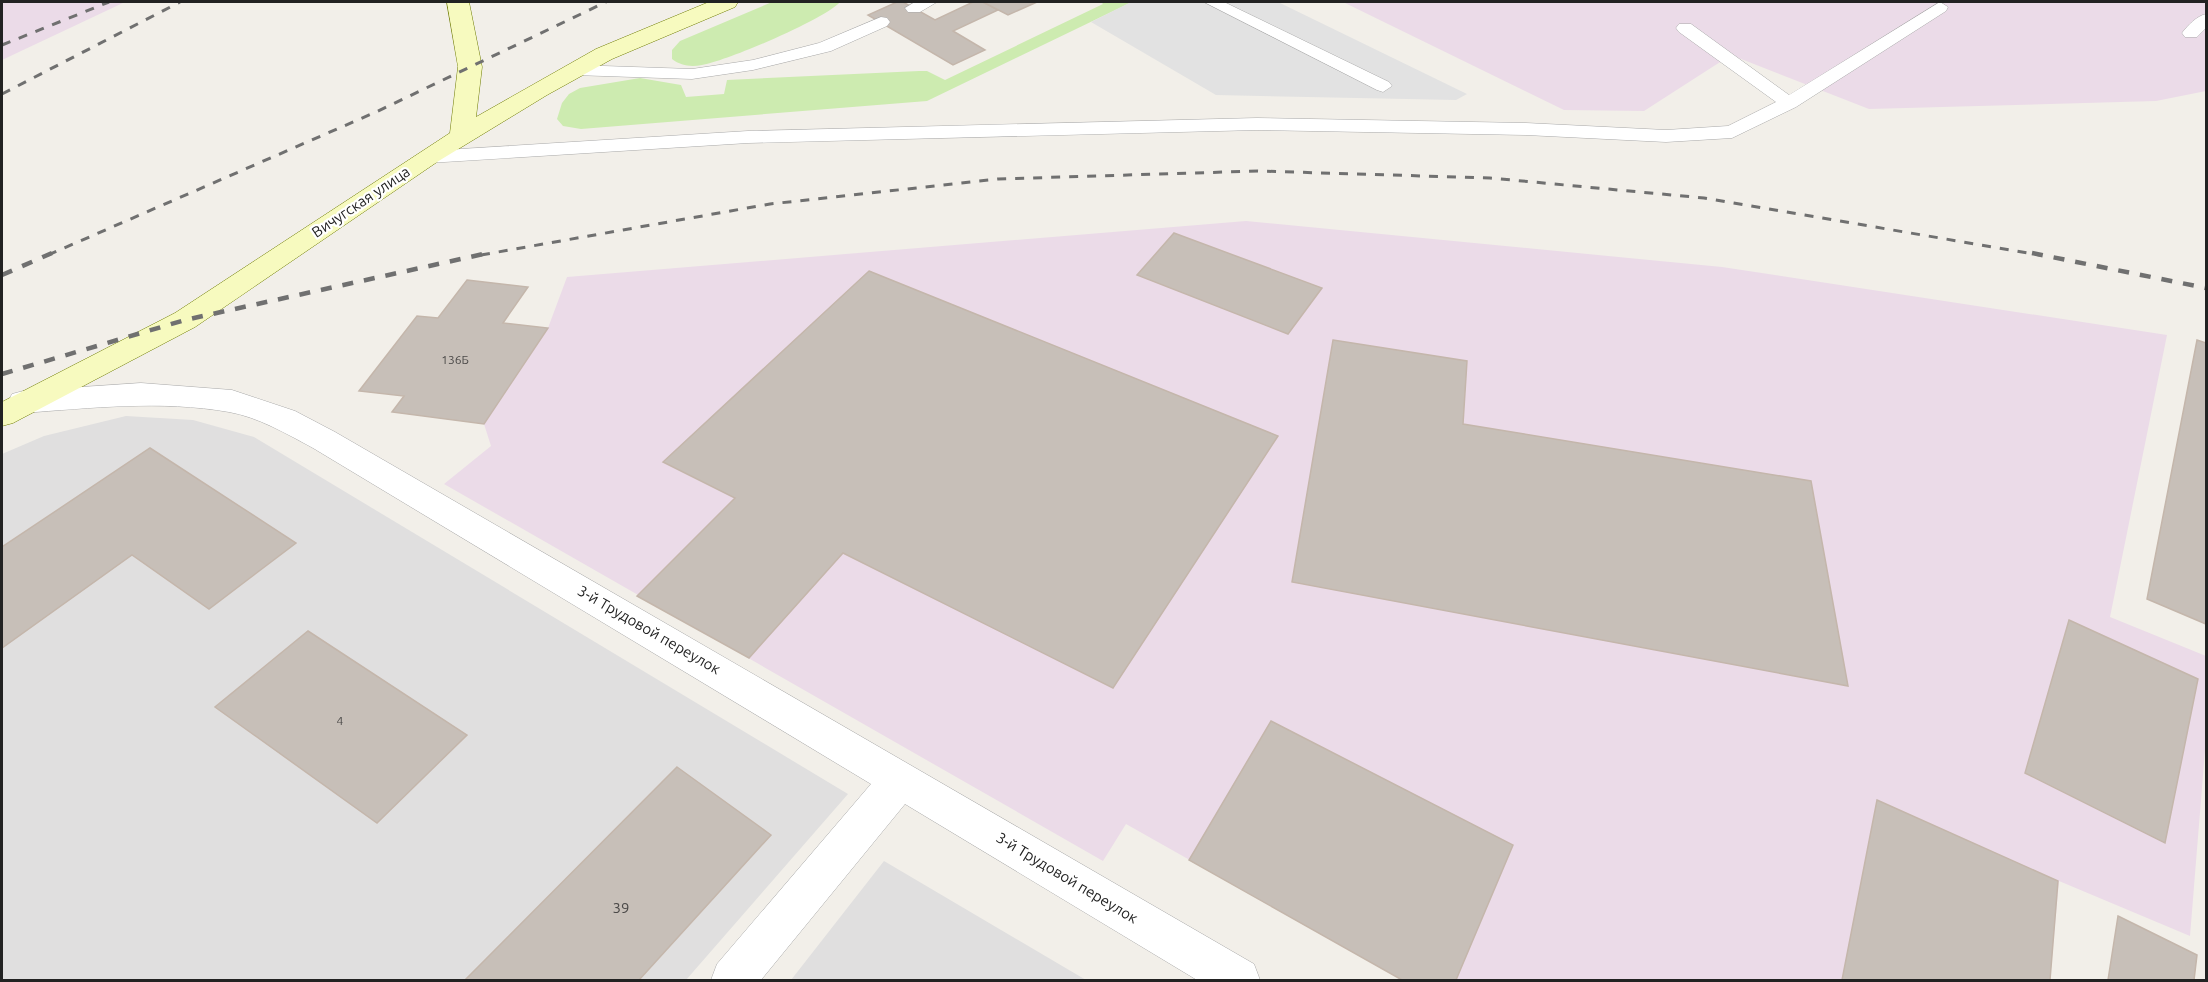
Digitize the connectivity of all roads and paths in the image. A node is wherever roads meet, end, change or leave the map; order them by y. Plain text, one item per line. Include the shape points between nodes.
1 (458, 2) edge
2 (727, 2) edge
3 (1212, 2) edge
4 (1940, 7) dead end
5 (2206, 19) edge
6 (881, 22) dead end
7 (1685, 28) dead end
8 (2191, 33) dead end
9 (574, 70) junction
10 (1383, 86) dead end
11 (1789, 103) junction
12 (462, 136) junction
13 (428, 157) junction
14 (12, 408) edge
15 (901, 779) junction
16 (733, 981) edge
17 (1238, 981) edge

1 - 12 main road via 470,67
2 - 9 main road, Вичугская улица
3 - 10 lane
4 - 11 lane
5 - 8 lane
6 - 9 lane via 825,47 692,74
7 - 11 lane
9 - 12 main road, Вичугская улица
11 - 13 lane via 1732,132 1666,135 1257,124 748,136
12 - 13 main road, Вичугская улица
13 - 14 main road, Вичугская улица via 185,321
14 - 15 street, 3-й Трудовой переулок via 141,394 232,401 284,419
15 - 16 street
15 - 17 street, 3-й Трудовой переулок

